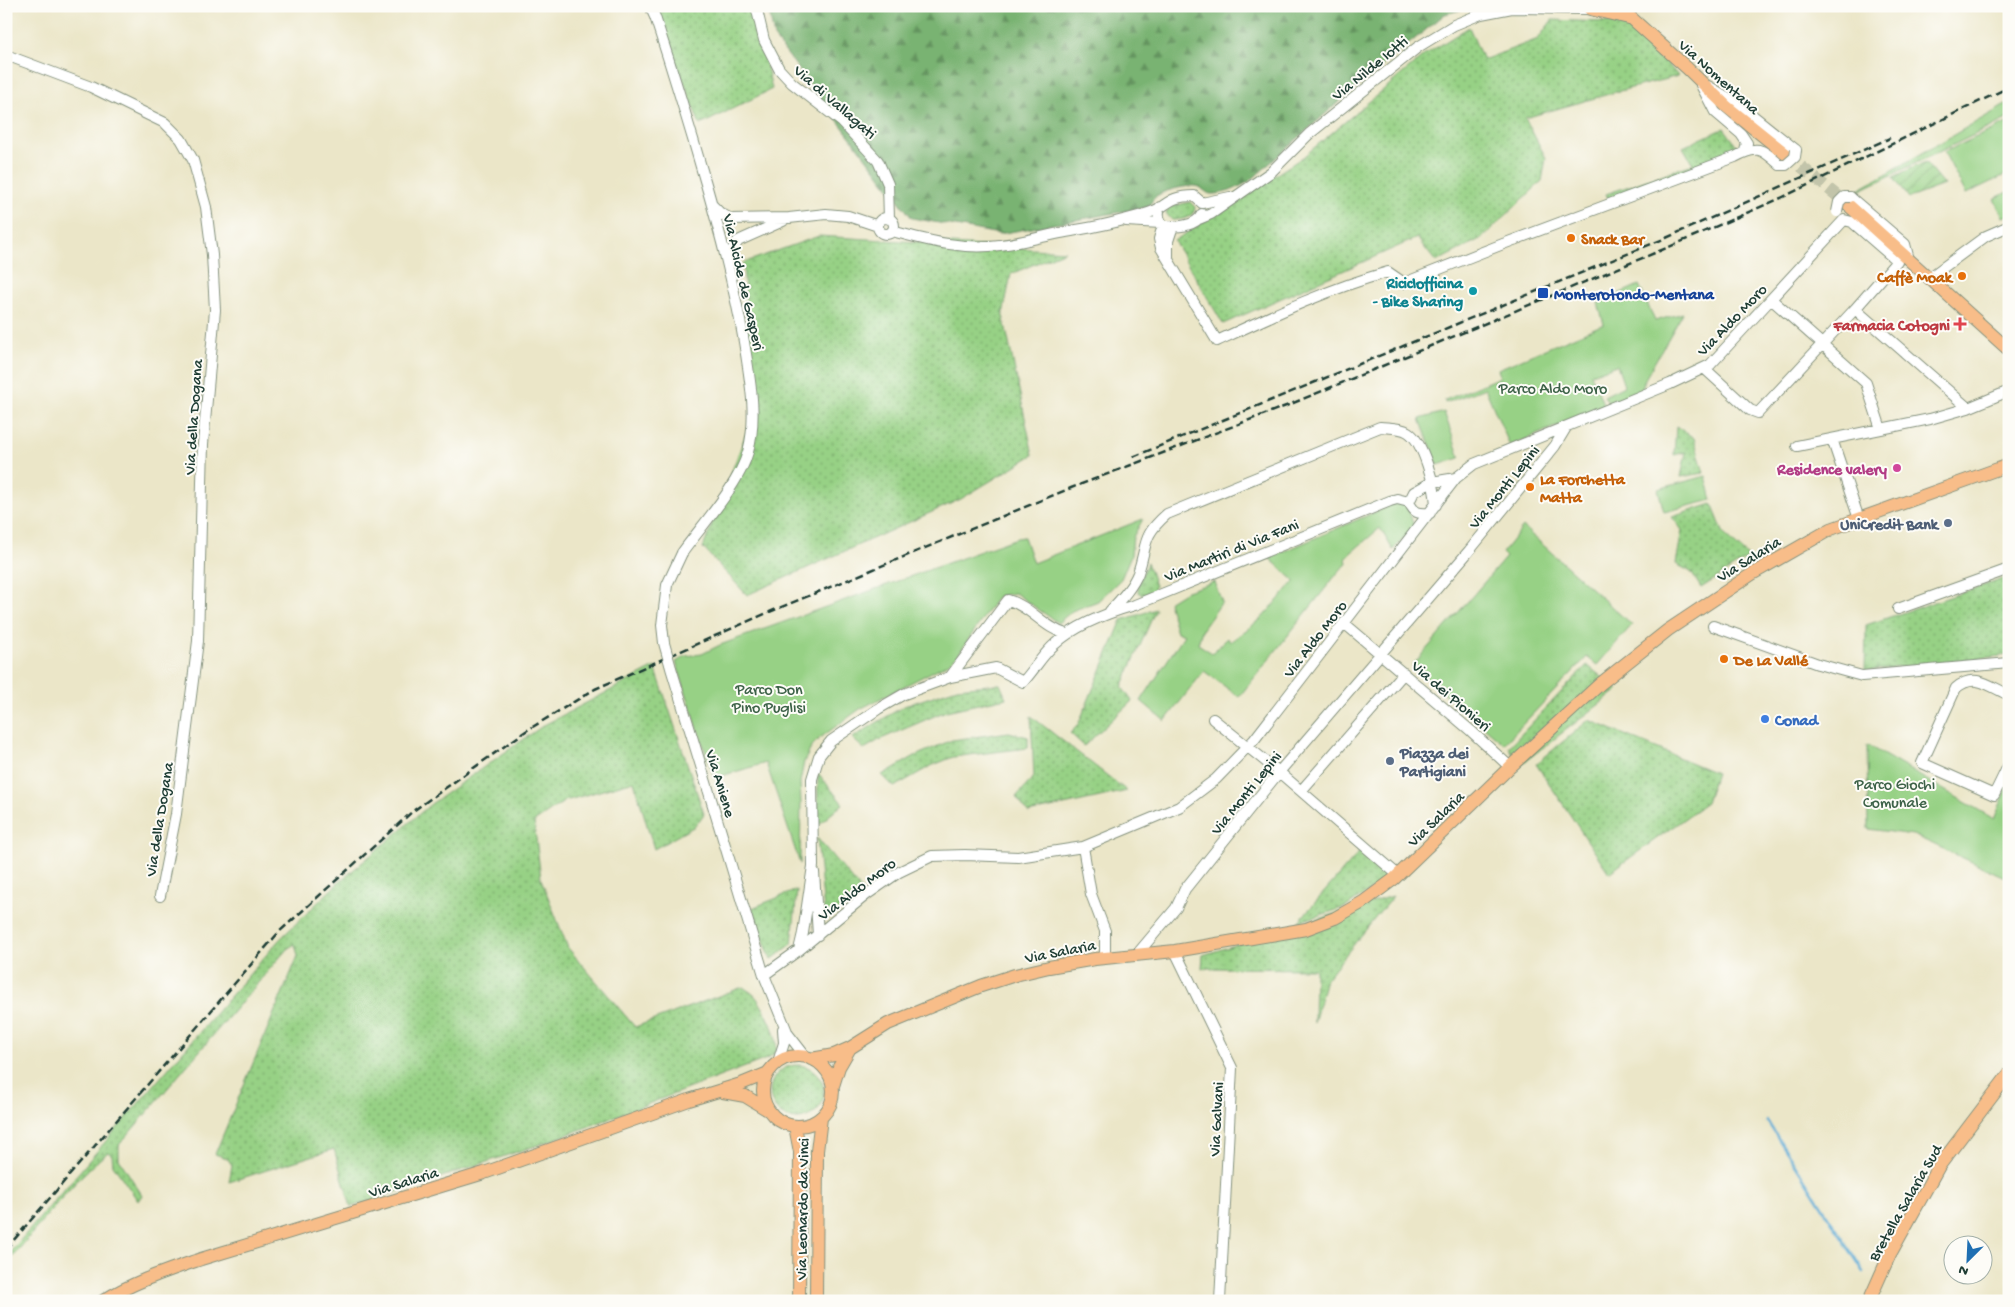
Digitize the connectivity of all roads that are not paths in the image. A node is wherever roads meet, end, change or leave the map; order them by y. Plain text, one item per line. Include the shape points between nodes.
1 (650, 6) edge
2 (756, 6) edge
3 (1618, 6) edge
4 (1591, 7) edge
5 (1544, 8) edge
6 (1633, 19) junction
7 (6, 54) edge
8 (1700, 80) junction
9 (1745, 151) junction
10 (1788, 157) joint
11 (1236, 196) junction
12 (1202, 203) junction
13 (1844, 204) joint
14 (712, 205) junction
15 (1160, 208) junction
16 (790, 218) junction
17 (731, 219) junction
18 (889, 219) junction
19 (1199, 219) junction
20 (1120, 221) junction
21 (1165, 225) junction
22 (878, 226) junction
23 (1838, 226) junction
24 (2008, 227) edge
25 (892, 231) junction
26 (720, 234) junction
27 (738, 241) junction
28 (1903, 261) junction
29 (728, 265) junction
30 (1928, 278) junction
31 (1772, 299) junction
32 (1856, 309) junction
33 (1823, 344) junction
34 (2009, 350) edge
35 (1704, 368) junction
36 (2009, 392) edge
37 (1968, 408) junction
38 (1567, 426) junction
39 (1881, 429) junction
40 (1832, 439) junction
41 (1797, 446) dead end
42 (2009, 465) edge
43 (1456, 478) junction
44 (1432, 482) junction
45 (1411, 506) junction
46 (1433, 509) junction
47 (1859, 519) junction
48 (1415, 533) junction
49 (682, 553) joint
50 (2009, 569) edge
51 (1898, 609) dead end
52 (1108, 613) junction
53 (1344, 623) junction
54 (1712, 626) dead end
55 (1066, 634) junction
56 (1381, 654) junction
57 (2009, 663) edge
58 (1404, 673) junction
59 (950, 678) junction
60 (2009, 695) edge
61 (1213, 719) dead end
62 (1247, 747) junction
63 (1506, 763) junction
64 (2009, 764) edge
65 (1280, 772) junction
66 (1301, 791) junction
67 (1083, 847) junction
68 (813, 866) junction
69 (1398, 875) junction
70 (160, 896) dead end
71 (818, 935) junction
72 (799, 950) junction
73 (1175, 951) junction
74 (1138, 953) junction
75 (1105, 958) junction
76 (764, 975) junction
77 (781, 1021) junction
78 (850, 1048) junction
79 (808, 1058) junction
80 (778, 1062) junction
81 (768, 1073) junction
82 (2009, 1074) edge
83 (833, 1086) junction
84 (713, 1093) junction
85 (770, 1112) junction
86 (821, 1118) junction
87 (795, 1126) junction
88 (103, 1301) edge
89 (799, 1301) edge
90 (816, 1301) edge
91 (1220, 1301) edge
92 (1869, 1301) edge

1 - 14 street, Via Alcide de Gasperi via 683,103
2 - 18 street, Via di Vallagati via 766,45 779,69 842,122 878,161 888,184
3 - 6 main road, Via Nomentana
4 - 5 street, Via Nilde Iotti
4 - 6 main road, Via Nomentana
5 - 11 street, Via Nilde Iotti via 1512,8 1481,14 1454,25 1418,47 1309,134 1271,172
6 - 8 main road, Via Nomentana
7 - 70 street, Via della Dogana via 91,87 169,126 181,139 192,160 206,207 215,310 203,444 198,634 176,814
8 - 9 street via 1715,112 1747,142
8 - 10 main road, Via Nomentana
9 - 10 street via 1758,149
9 - 21 street via 1404,283 1388,272 1351,282 1308,298 1217,341 1168,257
11 - 12 street, Via Nilde Iotti
11 - 19 street, Via Nilde Iotti
12 - 15 street, Via Nilde Iotti via 1194,196 1184,196 1166,202
12 - 19 street
13 - 23 street
13 - 28 main road
14 - 17 street
14 - 26 street, Via Alcide de Gasperi
15 - 20 street, Via Nilde Iotti
15 - 21 street via 1158,212
16 - 17 street
16 - 22 street via 833,214
16 - 27 street
17 - 26 street
18 - 22 street via 882,219
18 - 25 street via 894,224
19 - 21 street via 1181,226
20 - 21 street, Via Nilde Iotti
20 - 25 street, Via Nilde Iotti via 1012,243 970,247 941,244
22 - 25 street via 883,233
23 - 28 street via 1844,220 1852,222
23 - 31 street, Via Aldo Moro
24 - 30 street via 1986,236
26 - 27 street
26 - 29 street, Via Alcide de Gasperi
27 - 29 street
28 - 30 main road
28 - 32 street
29 - 49 street, Via Alcide de Gasperi via 752,394 750,440 738,474
30 - 34 main road
31 - 33 street
31 - 35 street, Via Aldo Moro
32 - 33 street
32 - 37 street
33 - 35 street via 1758,413 1750,410
33 - 39 street via 1866,383
35 - 38 street, Via Aldo Moro
36 - 37 street
37 - 39 street
38 - 43 street, Via Aldo Moro via 1474,464
38 - 56 street, Via Monti Lepini via 1555,446
39 - 40 street
40 - 41 street
40 - 47 street
42 - 47 main road, Via Salaria
43 - 44 street
43 - 46 street, Via Aldo Moro
44 - 45 street via 1414,492
44 - 46 street
44 - 52 street via 1420,448 1408,432 1380,427 1167,514 1147,536 1137,574
45 - 46 street, Via Martiri di Via Fani via 1420,514
45 - 48 street
45 - 52 street, Via Martiri di Via Fani via 1396,499 1390,501 1135,605
46 - 48 street, Via Aldo Moro
47 - 63 main road, Via Salaria via 1831,529 1796,548 1668,630
48 - 53 street, Via Aldo Moro
49 - 76 street, Via Aniene, bridge via 667,585 662,625 669,660
50 - 51 street
52 - 55 street, Via Martiri di Via Fani
53 - 56 street
53 - 62 street, Via Aldo Moro
54 - 57 street via 1818,664 1862,676
55 - 59 street, Via Martiri di Via Fani via 1023,682 996,668
55 - 59 street via 1008,600
56 - 58 street, Via dei Pionieri
56 - 65 street, Via Monti Lepini
58 - 63 street, Via dei Pionieri
58 - 66 street
59 - 68 street, Via Martiri di Via Fani via 904,694 878,709 831,741 819,756 812,779
60 - 64 street via 1975,680 1963,682 1956,688 1922,763 1994,795
61 - 62 street
62 - 65 street
62 - 67 street, Via Aldo Moro via 1216,780 1179,807
63 - 69 main road, Via Salaria
65 - 66 street
65 - 74 street, Via Monti Lepini via 1185,889 1176,908
66 - 69 street
67 - 71 street, Via Aldo Moro via 1018,857 932,856 899,872
67 - 75 street via 1091,894 1105,931
68 - 71 street
68 - 72 street
69 - 73 main road, Via Salaria via 1363,902 1306,929
71 - 72 street, Via Aldo Moro
72 - 76 street, Via Aldo Moro
73 - 74 main road, Via Salaria
73 - 91 street, Via Galvani via 1232,1068
74 - 75 main road, Via Salaria
75 - 78 main road, Via Salaria via 1049,966 981,986 888,1024
76 - 77 street, Via Aniene
77 - 79 street, Via Aniene via 792,1041
77 - 80 street, Via Aniene via 784,1043
78 - 79 main road, Via Salaria via 828,1057
78 - 83 main road, Via Salaria
79 - 80 main road, Via Salaria via 796,1056
79 - 83 main road via 821,1065
80 - 81 main road, Via Salaria
81 - 84 main road, Via Salaria
81 - 85 main road via 763,1093
82 - 92 main road, Bretella Salaria Sud via 1939,1166 1890,1254
83 - 86 main road, Via Salaria via 830,1103
84 - 85 main road, Via Salaria via 732,1092 745,1096
84 - 88 main road, Via Salaria via 484,1173 200,1259 122,1289
85 - 87 main road, Via Salaria via 785,1124
86 - 87 main road
86 - 90 main road, Via Leonardo da Vinci via 817,1151
87 - 89 main road, Via Leonardo da Vinci via 800,1152

